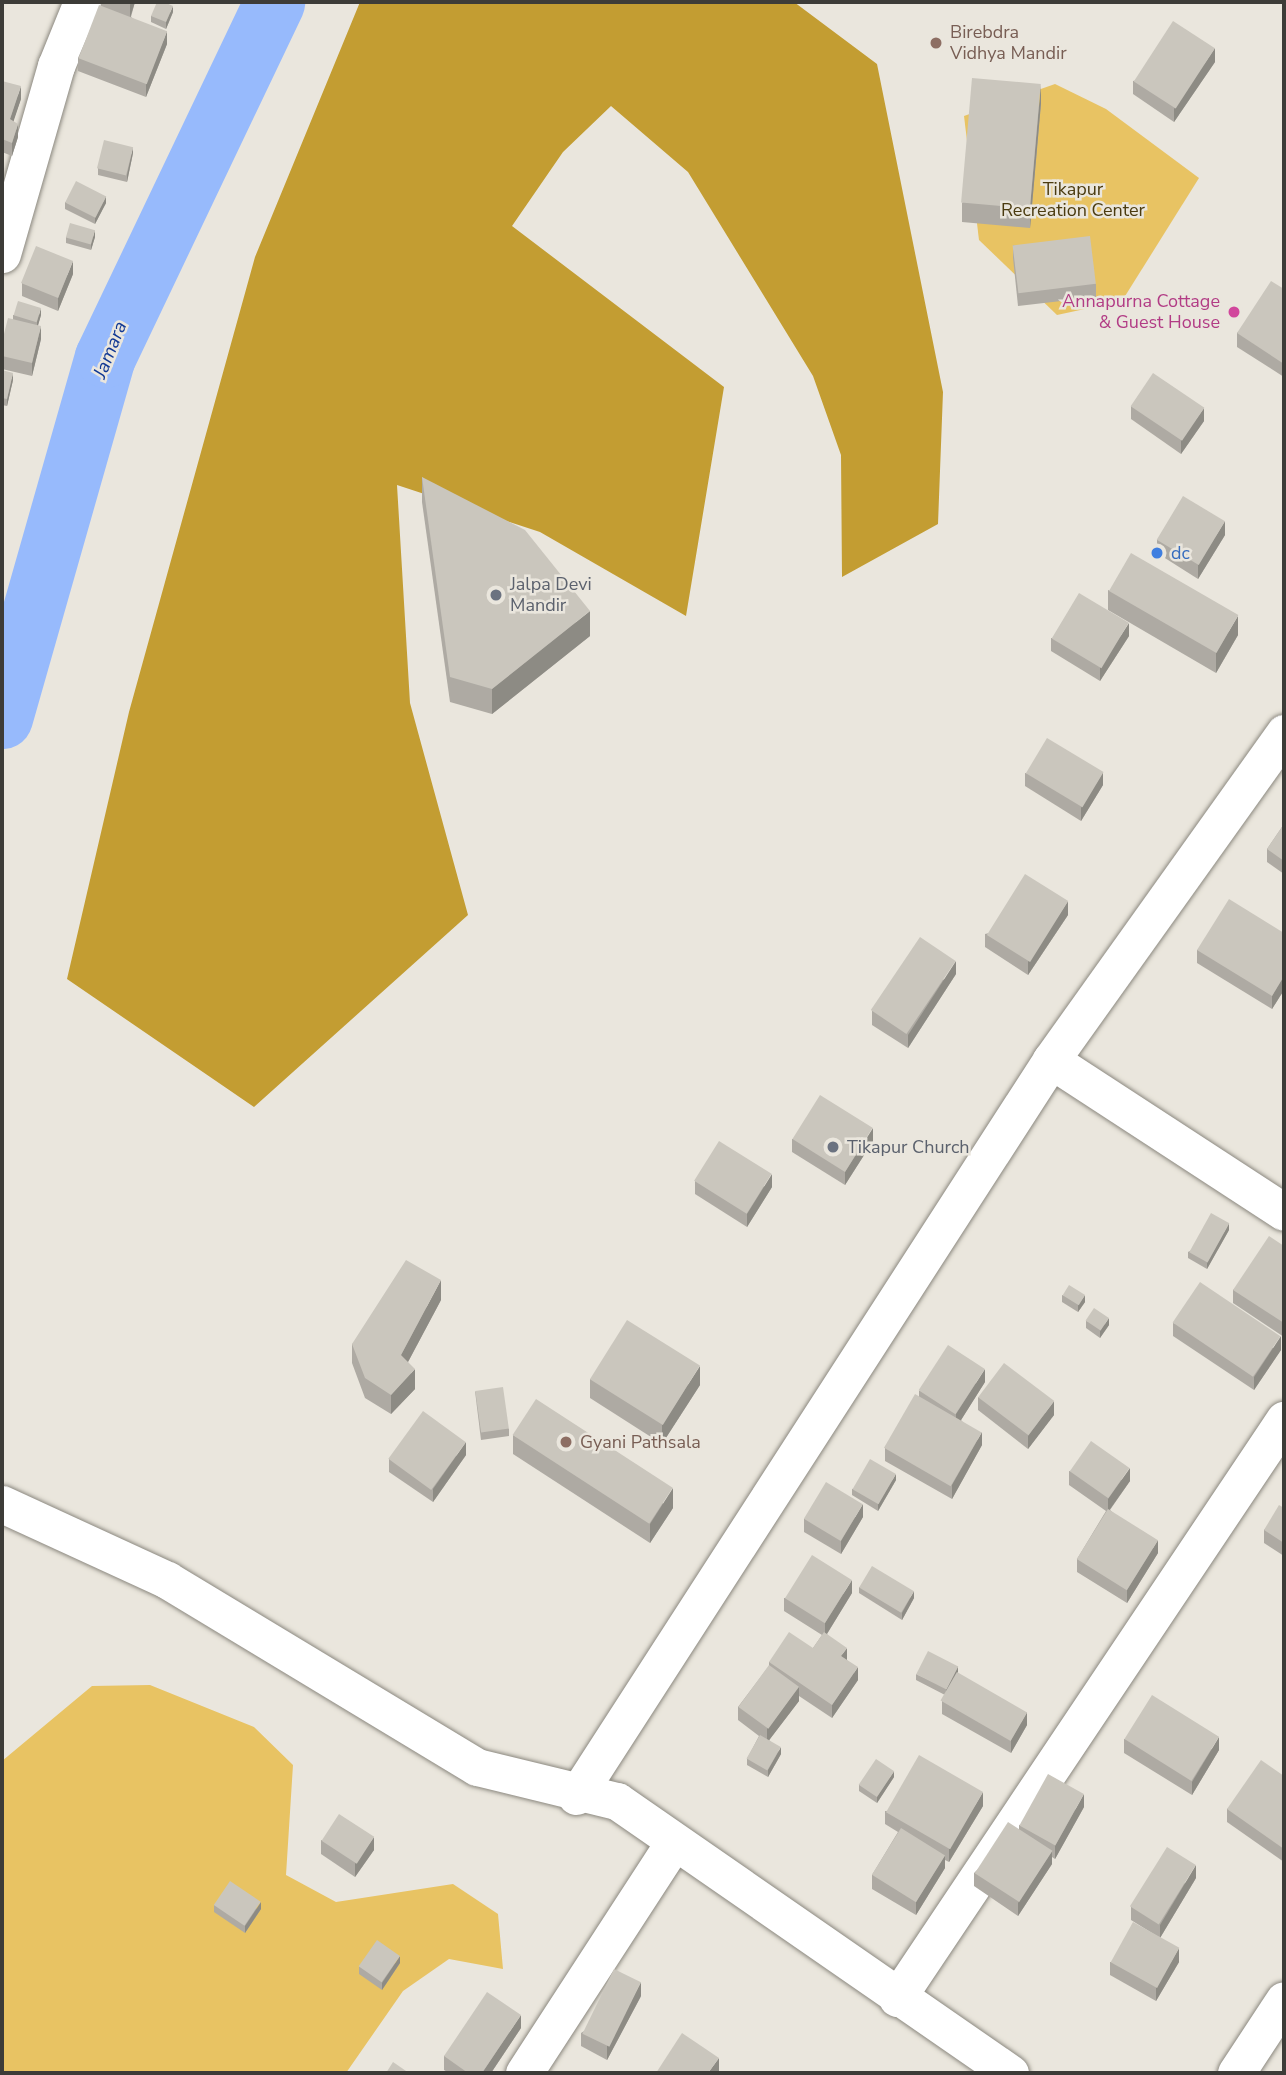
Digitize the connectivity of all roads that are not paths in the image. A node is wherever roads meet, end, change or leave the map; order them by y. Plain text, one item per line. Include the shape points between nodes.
1 (82, 2) edge
2 (2, 254) edge
3 (1284, 733) edge
4 (1051, 1060) junction
5 (1284, 1212) edge
6 (1284, 1420) edge
7 (2, 1504) edge
8 (576, 1796) junction
9 (674, 1842) junction
10 (897, 1998) junction
11 (1284, 2000) edge
12 (524, 2073) edge
13 (1010, 2073) edge
14 (1236, 2073) edge

1 - 2 street via 56,66
3 - 4 street
4 - 5 street
4 - 8 street
6 - 10 street
7 - 8 street via 167,1580 477,1767
8 - 9 street via 617,1801
9 - 10 street
9 - 12 street
10 - 13 street
11 - 14 street

